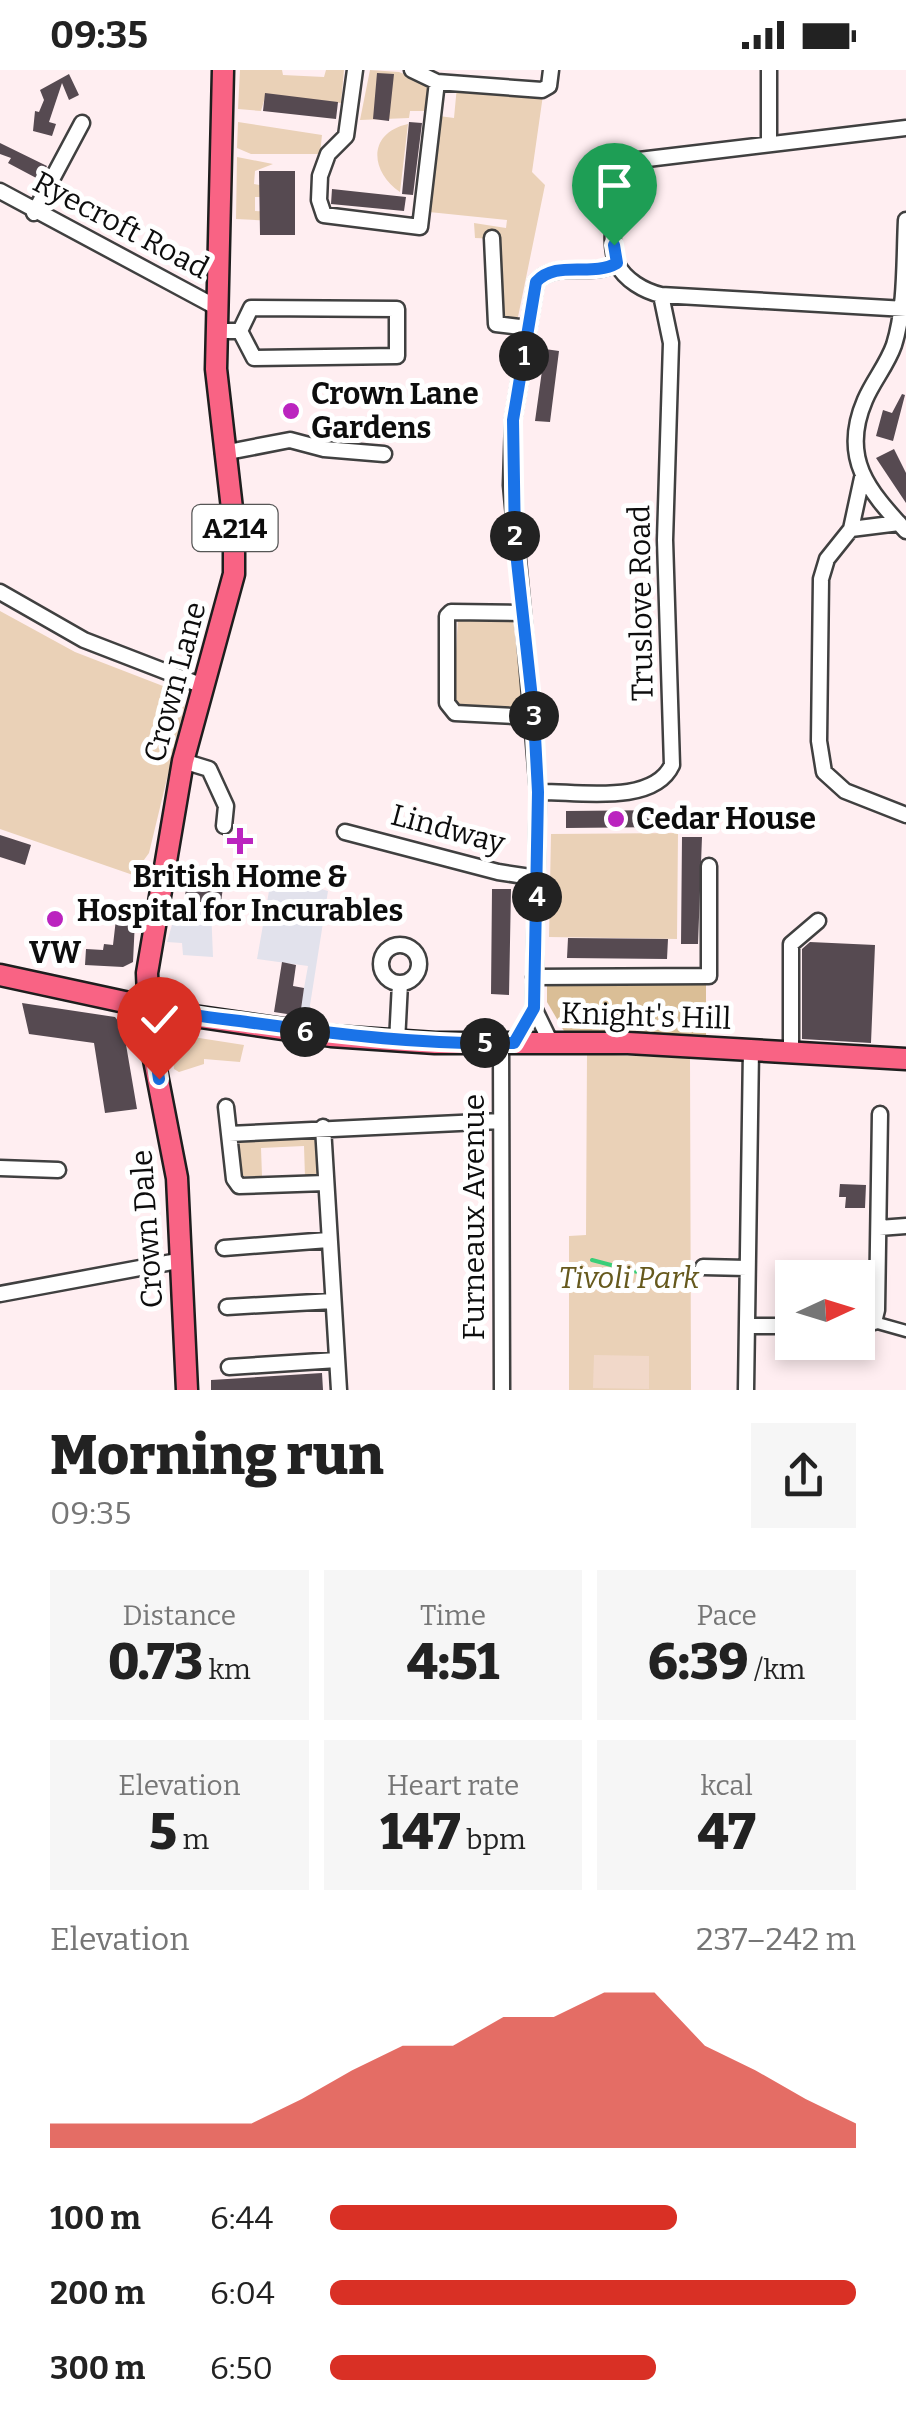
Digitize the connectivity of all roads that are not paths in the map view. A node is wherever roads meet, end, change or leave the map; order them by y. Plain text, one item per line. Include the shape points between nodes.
1 (223, 70) edge
2 (355, 70) edge
3 (412, 70) edge
4 (551, 70) edge
5 (769, 70) edge
6 (437, 82) junction
7 (82, 123) dead end
8 (906, 128) edge
9 (769, 143) junction
10 (0, 192) edge
11 (34, 213) junction
12 (906, 220) edge
13 (492, 238) dead end
14 (617, 263) junction
15 (661, 295) junction
16 (216, 307) junction
17 (903, 309) edge
18 (528, 328) junction
19 (240, 331) junction
20 (215, 332) junction
21 (223, 453) junction
22 (384, 454) dead end
23 (862, 478) junction
24 (902, 527) edge
25 (852, 530) junction
26 (0, 592) edge
27 (523, 613) junction
28 (202, 686) junction
29 (534, 717) junction
30 (183, 761) junction
31 (538, 792) junction
32 (906, 816) edge
33 (224, 826) dead end
34 (344, 832) dead end
35 (709, 866) dead end
36 (537, 878) junction
37 (818, 921) dead end
38 (0, 975) edge
39 (534, 977) junction
40 (400, 983) dead end
41 (148, 1005) junction
42 (534, 1008) junction
43 (396, 1042) junction
44 (551, 1042) junction
45 (508, 1043) junction
46 (751, 1049) junction
47 (790, 1051) junction
48 (906, 1060) edge
49 (226, 1107) dead end
50 (880, 1114) dead end
51 (501, 1121) junction
52 (322, 1127) junction
53 (229, 1134) junction
54 (0, 1168) edge
55 (58, 1170) dead end
56 (325, 1184) junction
57 (906, 1226) edge
58 (879, 1228) junction
59 (328, 1240) junction
60 (224, 1248) dead end
61 (183, 1260) junction
62 (703, 1267) dead end
63 (748, 1268) junction
64 (0, 1294) edge
65 (332, 1301) junction
66 (875, 1303) edge
67 (227, 1307) dead end
68 (875, 1322) edge
69 (747, 1326) junction
70 (775, 1326) edge
71 (906, 1331) edge
72 (337, 1360) junction
73 (229, 1367) dead end
74 (187, 1390) edge
75 (339, 1390) edge
76 (502, 1390) edge
77 (746, 1390) edge

1 - 16 main road, Crown Lane / A214
2 - 6 street via 346,136 328,154 320,176 324,215 420,227
3 - 6 street
4 - 6 street via 542,90
5 - 9 street
7 - 11 street
8 - 9 street
9 - 14 street via 633,164 623,180
10 - 11 street, Ryecroft Road
11 - 16 street, Ryecroft Road
12 - 17 street
13 - 18 street via 496,324
14 - 15 street via 635,284
14 - 18 street via 596,272 540,276
15 - 17 street
15 - 31 street, Truslove Road via 672,343 665,540 672,766 645,790
16 - 20 main road, Crown Lane / A214
17 - 23 street via 857,426
18 - 27 street via 513,420 511,486
19 - 19 street via 252,308 398,309 397,356 254,358
19 - 20 street
20 - 21 main road, Crown Lane / A214
21 - 22 street via 290,440
21 - 28 main road, Crown Lane / A214 via 234,574
23 - 24 street
23 - 25 street
24 - 25 street
25 - 32 street via 820,579 820,760 836,786
26 - 28 street via 84,640
27 - 29 street
27 - 29 street via 447,616 447,703 455,713
28 - 30 main road, Crown Lane / A214
29 - 31 street
30 - 33 street via 209,769 226,806
30 - 41 main road, Crown Lane / A214 via 152,928
31 - 36 street
34 - 36 street, Lindway
35 - 39 street via 709,976
36 - 39 street
37 - 47 street via 791,944
38 - 41 main road, Knight's Hill
39 - 42 street
40 - 43 street
41 - 43 main road, Knight's Hill
41 - 61 main road, Crown Dale / A214 via 175,1159
42 - 44 street
42 - 45 street
43 - 45 main road, Knight's Hill
44 - 45 main road, Knight's Hill
44 - 46 main road, Knight's Hill
45 - 51 street, Furneaux Avenue
46 - 47 main road, Knight's Hill
46 - 63 street
47 - 48 main road, Knight's Hill
49 - 53 street
50 - 58 street
51 - 52 street
51 - 76 street, Furneaux Avenue
52 - 53 street
52 - 56 street
53 - 56 street via 239,1186
54 - 55 street
56 - 59 street
57 - 58 street
58 - 66 street
59 - 60 street
59 - 65 street
61 - 64 street
61 - 74 main road, Crown Dale / A214
62 - 63 street
63 - 69 street
65 - 67 street
65 - 72 street
68 - 71 street
69 - 70 street
69 - 77 street
72 - 73 street
72 - 75 street

